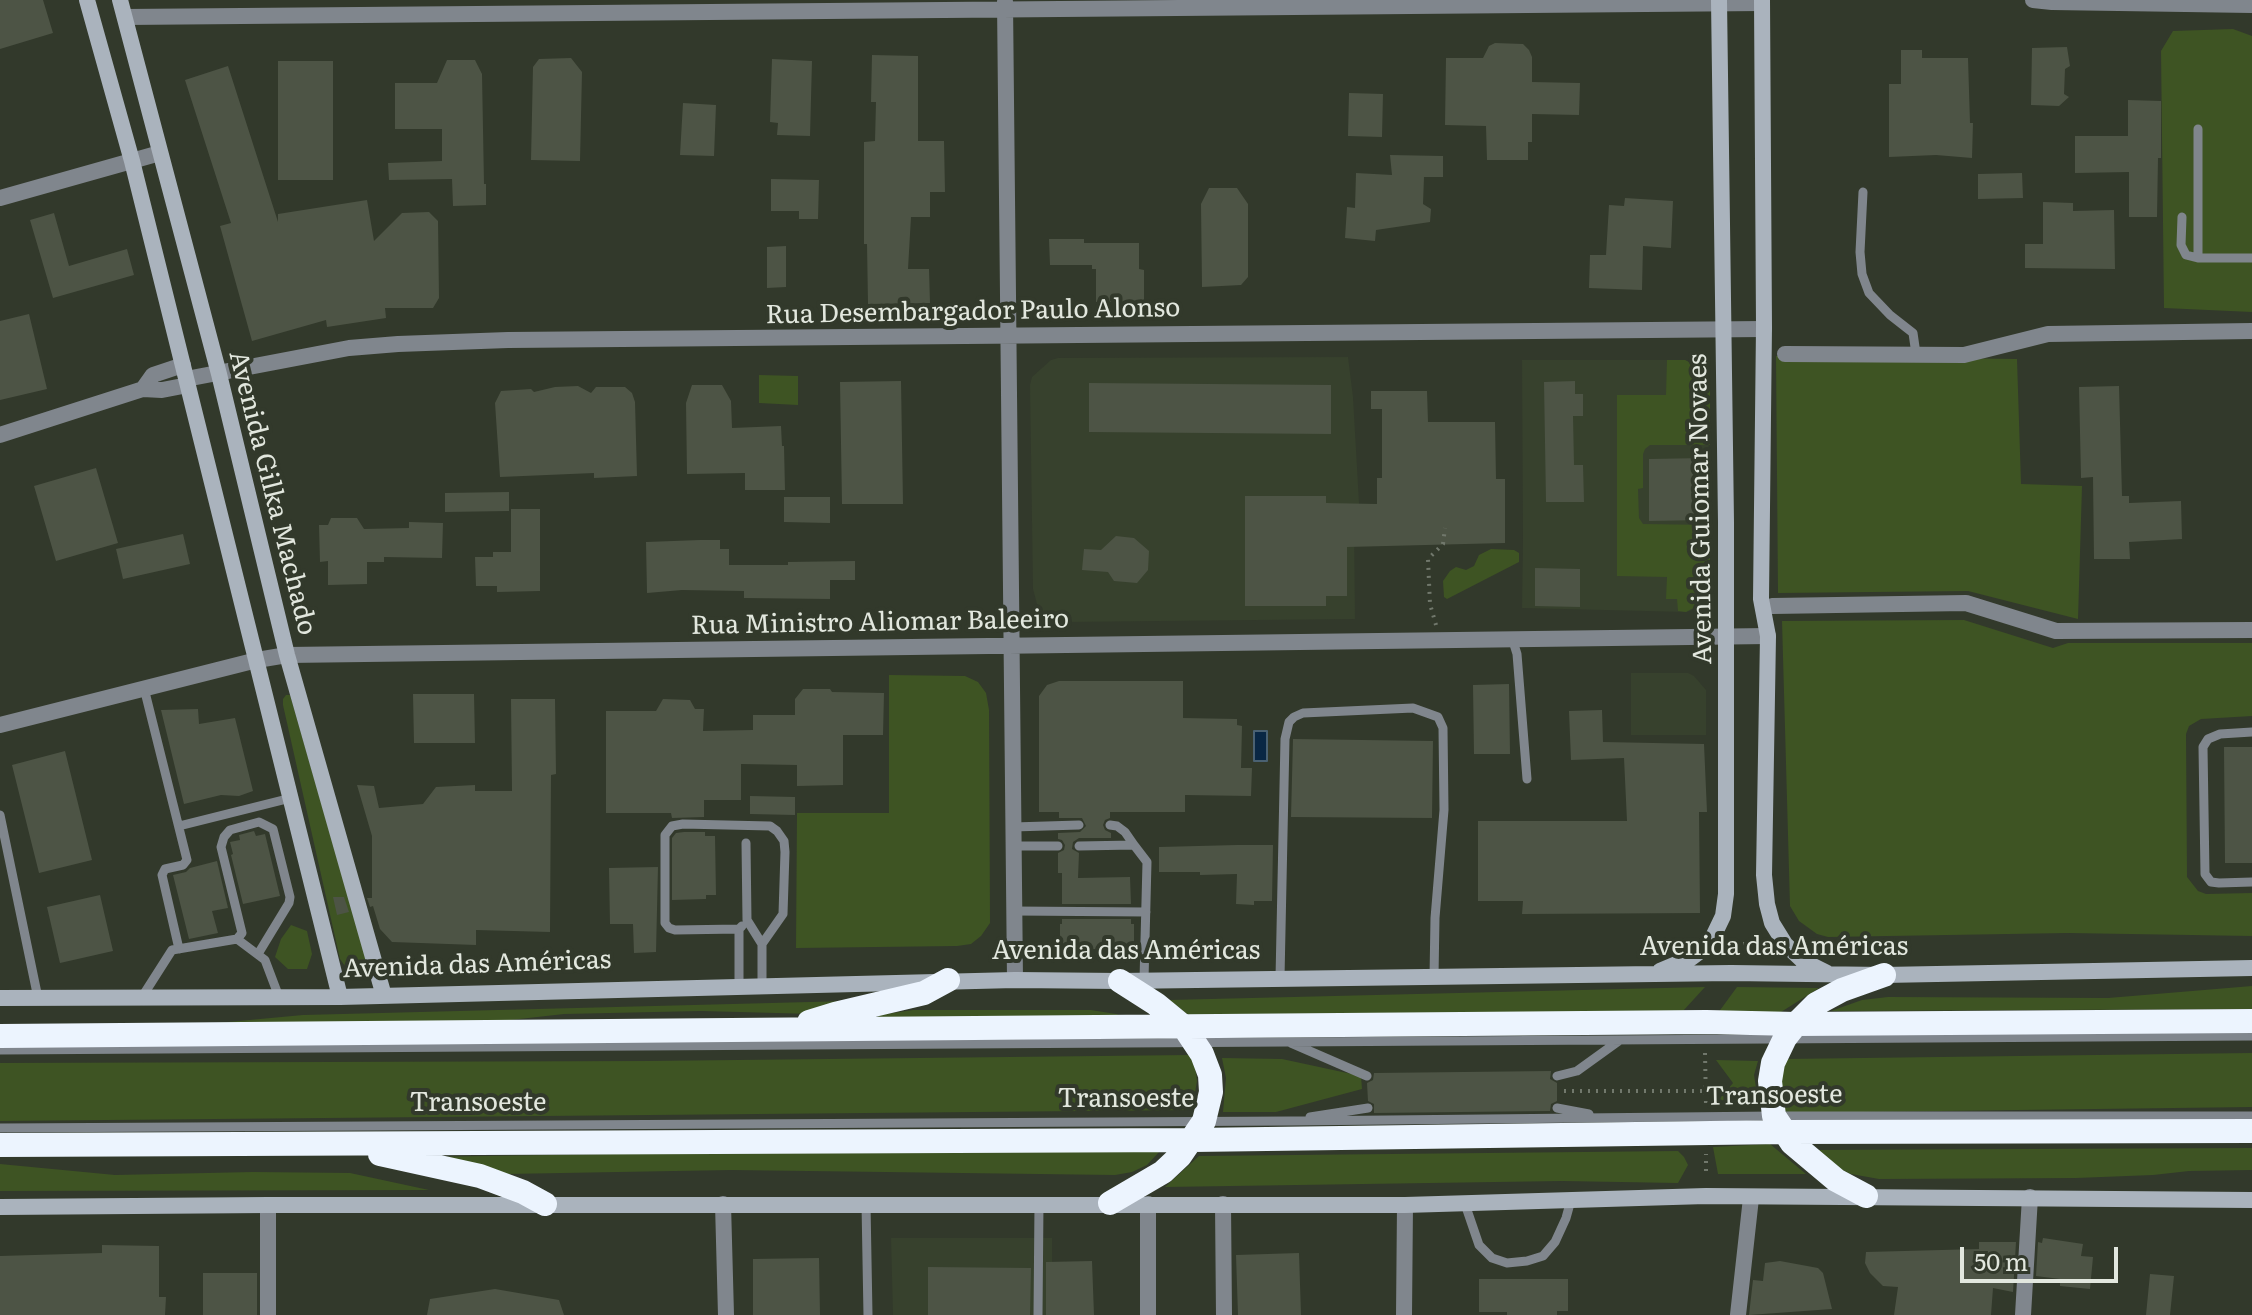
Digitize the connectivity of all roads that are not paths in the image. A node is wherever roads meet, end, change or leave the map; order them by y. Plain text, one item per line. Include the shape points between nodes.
1 (87, 0) edge
2 (120, 0) edge
3 (2033, 0) edge
4 (1719, 2) edge
5 (1762, 2) edge
6 (1005, 5) edge
7 (2252, 5) edge
8 (125, 17) junction
9 (2198, 129) dead end
10 (160, 153) junction
11 (132, 161) junction
12 (1863, 192) dead end
13 (0, 198) edge
14 (2182, 217) dead end
15 (2198, 258) junction
16 (2252, 258) edge
17 (1724, 329) junction
18 (1764, 329) junction
19 (2252, 331) edge
20 (1010, 336) junction
21 (1785, 354) dead end
22 (1916, 354) junction
23 (219, 374) junction
24 (185, 376) junction
25 (0, 435) edge
26 (1772, 606) dead end
27 (2252, 630) edge
28 (1727, 635) junction
29 (1768, 636) junction
30 (1512, 638) junction
31 (1012, 645) junction
32 (287, 655) junction
33 (257, 660) junction
34 (144, 688) junction
35 (0, 725) edge
36 (2252, 732) edge
37 (1527, 779) dead end
38 (291, 798) junction
39 (0, 815) edge
40 (1079, 825) dead end
41 (1110, 825) dead end
42 (179, 826) junction
43 (1013, 827) junction
44 (746, 843) dead end
45 (1134, 845) junction
46 (1014, 846) junction
47 (1058, 846) dead end
48 (1079, 846) dead end
49 (2252, 882) edge
50 (1014, 911) junction
51 (1146, 912) junction
52 (747, 920) junction
53 (739, 929) junction
54 (237, 939) junction
55 (762, 944) junction
56 (179, 949) junction
57 (258, 954) junction
58 (2252, 968) edge
59 (1648, 975) junction
60 (1832, 975) junction
61 (1884, 975) junction
62 (1434, 977) junction
63 (1280, 978) junction
64 (948, 980) junction
65 (1015, 980) junction
66 (1132, 980) junction
67 (739, 986) junction
68 (762, 986) junction
69 (384, 996) junction
70 (142, 997) junction
71 (279, 997) junction
72 (340, 997) junction
73 (0, 998) edge
74 (38, 998) junction
75 (2252, 1021) edge
76 (791, 1030) junction
77 (1790, 1031) junction
78 (1189, 1035) junction
79 (0, 1036) edge
80 (2252, 1036) edge
81 (1620, 1040) junction
82 (1288, 1042) junction
83 (0, 1050) edge
84 (1367, 1076) dead end
85 (1557, 1076) dead end
86 (1368, 1108) dead end
87 (1557, 1108) dead end
88 (2252, 1116) edge
89 (1616, 1119) junction
90 (1291, 1121) junction
91 (1779, 1124) junction
92 (0, 1128) edge
93 (1198, 1130) junction
94 (2252, 1131) edge
95 (0, 1145) edge
96 (322, 1145) junction
97 (1866, 1196) junction
98 (2030, 1197) junction
99 (1751, 1198) junction
100 (1571, 1200) junction
101 (2252, 1200) edge
102 (1110, 1203) junction
103 (545, 1204) junction
104 (723, 1204) junction
105 (866, 1204) junction
106 (1039, 1204) junction
107 (1148, 1204) junction
108 (1223, 1204) junction
109 (1465, 1204) junction
110 (268, 1205) junction
111 (1405, 1205) junction
112 (0, 1207) edge
113 (268, 1315) edge
114 (726, 1315) edge
115 (868, 1315) edge
116 (1038, 1315) edge
117 (1148, 1315) edge
118 (1224, 1315) edge
119 (1404, 1315) edge
120 (1738, 1315) edge
121 (2023, 1315) edge

1 - 11 main road, Avenida Gilka Machado
2 - 8 main road, Avenida Gilka Machado
3 - 7 street
4 - 5 street
4 - 6 street
4 - 17 main road, Avenida Guiomar Novaes
5 - 18 main road
6 - 8 street
6 - 20 street
8 - 10 main road, Avenida Gilka Machado
9 - 15 lane
10 - 11 street
10 - 23 main road, Avenida Gilka Machado
11 - 13 street
11 - 24 main road, Avenida Gilka Machado
12 - 22 lane via 1862,274 1869,293 1913,333
14 - 15 lane via 2182,251
15 - 16 lane
17 - 18 street, Rua Desembargador Paulo Alonso
17 - 20 street, Rua Desembargador Paulo Alonso
17 - 28 main road, Avenida Guiomar Novaes
18 - 29 main road via 1761,599
19 - 22 street via 2048,334 1977,353
20 - 23 street, Rua Desembargador Paulo Alonso via 398,344 349,348
20 - 31 street
21 - 22 street
23 - 24 street, Rua Desembargador Paulo Alonso
23 - 32 main road, Avenida Gilka Machado
24 - 25 street, Rua Desembargador Paulo Alonso via 153,375 143,389
24 - 33 main road, Avenida Gilka Machado
26 - 27 street via 1966,603 2056,631
28 - 29 street, Rua Ministro Aliomar Baleeiro
28 - 30 street, Rua Ministro Aliomar Baleeiro
28 - 59 main road, Avenida Guiomar Novaes via 1723,916 1703,949
29 - 60 main road via 1767,904 1785,944 1803,961
30 - 31 street, Rua Ministro Aliomar Baleeiro
30 - 37 lane
31 - 32 street, Rua Ministro Aliomar Baleeiro
31 - 43 street
32 - 33 street, Rua Ministro Aliomar Baleeiro
32 - 69 main road, Avenida Gilka Machado
33 - 34 street, Rua Ministro Aliomar Baleeiro
33 - 38 main road, Avenida Gilka Machado
34 - 35 street, Rua Ministro Aliomar Baleeiro
34 - 42 lane
36 - 49 lane via 2220,734 2203,747 2205,874 2211,882
38 - 42 lane
38 - 72 main road, Avenida Gilka Machado
39 - 74 lane
40 - 43 lane
41 - 45 lane
42 - 56 lane via 187,860 162,871 162,878
43 - 46 street
44 - 52 lane
45 - 48 lane
45 - 51 lane via 1147,862
46 - 47 lane
46 - 50 street
50 - 51 lane
50 - 65 street
51 - 66 lane
52 - 53 lane
52 - 55 lane
53 - 55 lane via 675,930 665,923 665,835 672,826 764,826 777,831 785,852 783,914
53 - 67 lane
54 - 56 lane
54 - 57 lane
54 - 57 lane via 242,933 221,847 230,830 259,822 273,829 290,897
55 - 68 lane
56 - 70 lane via 172,950
57 - 71 lane
58 - 61 main road, Avenida das Américas
59 - 60 main road, Avenida das Américas
59 - 62 main road, Avenida das Américas
60 - 61 main road, Avenida das Américas
61 - 77 highway via 1816,1004
62 - 63 main road, Avenida das Américas
62 - 63 lane via 1443,728 1438,717 1413,708 1303,713 1289,722
63 - 66 main road, Avenida das Américas
64 - 65 main road, Avenida das Américas
64 - 68 main road, Avenida das Américas
64 - 76 highway via 924,993
65 - 66 main road, Avenida das Américas
66 - 78 highway
67 - 68 main road, Avenida das Américas
67 - 69 main road, Avenida das Américas
69 - 72 main road, Avenida das Américas
70 - 71 main road, Avenida das Américas
70 - 74 main road, Avenida das Américas
71 - 72 main road, Avenida das Américas
73 - 74 main road, Avenida das Américas
75 - 77 highway
76 - 78 highway
76 - 79 highway
77 - 78 highway via 1706,1022
77 - 80 lane
77 - 81 lane
77 - 91 highway via 1770,1081
78 - 82 lane
78 - 83 lane
78 - 93 highway via 1210,1075 1211,1092
81 - 82 lane
81 - 85 lane via 1577,1071
82 - 84 lane
86 - 90 lane
87 - 89 lane
88 - 91 lane, Transoeste
89 - 90 lane, Transoeste
89 - 91 lane, Transoeste
90 - 93 lane, Transoeste
91 - 93 highway via 1706,1135
91 - 94 highway
91 - 97 highway via 1792,1143 1836,1180
92 - 93 lane, Transoeste
93 - 96 highway
93 - 102 highway via 1163,1172
95 - 96 highway
96 - 103 highway via 480,1176
97 - 98 main road
97 - 99 main road
98 - 101 main road
98 - 121 street
99 - 100 main road
99 - 120 street
100 - 109 main road
100 - 109 lane via 1555,1242 1543,1256 1507,1263 1479,1245
102 - 106 main road
102 - 107 main road
103 - 104 main road
103 - 110 main road
104 - 105 main road
104 - 114 street
105 - 106 main road
105 - 115 lane
106 - 116 lane
107 - 108 main road
107 - 117 street
108 - 111 main road
108 - 118 street
109 - 111 main road
110 - 112 main road
110 - 113 street
111 - 119 street

